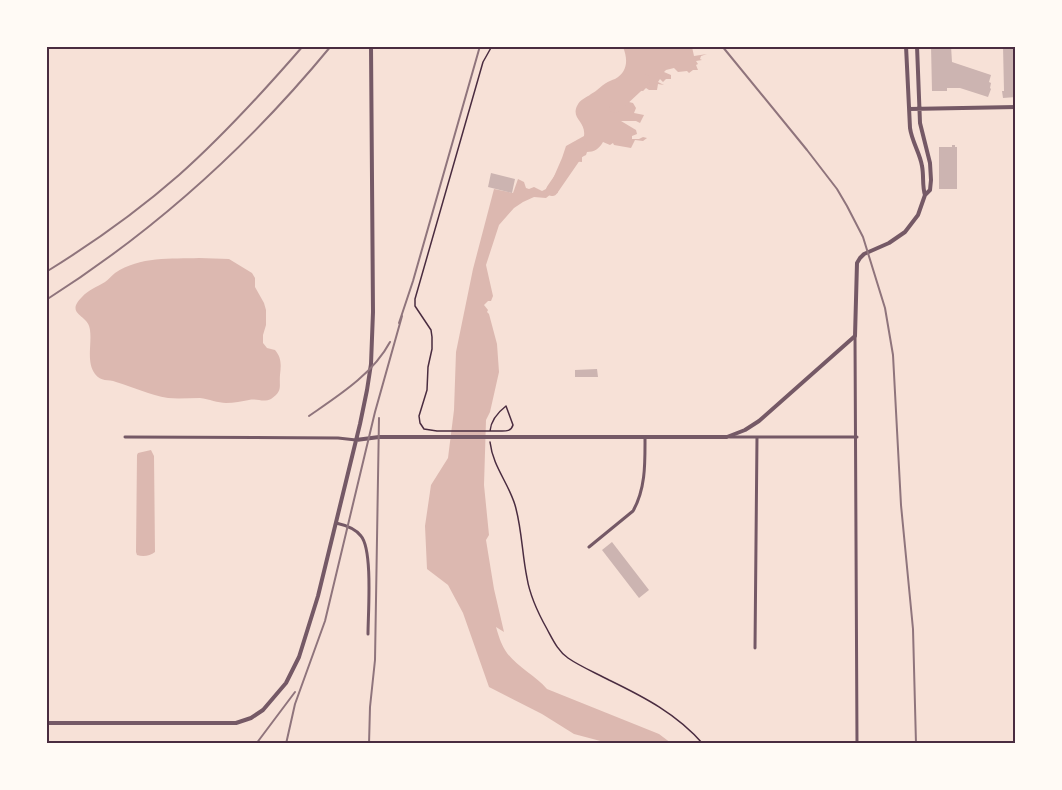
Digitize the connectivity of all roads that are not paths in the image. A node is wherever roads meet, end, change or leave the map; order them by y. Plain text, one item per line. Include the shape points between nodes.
1 (370, 46) edge
2 (906, 46) edge
3 (917, 46) edge
4 (1016, 107) edge
5 (909, 108) junction
6 (919, 108) junction
7 (925, 195) junction
8 (855, 336) junction
9 (645, 437) junction
10 (727, 437) junction
11 (757, 437) junction
12 (857, 437) junction
13 (125, 438) dead end
14 (356, 440) junction
15 (336, 523) junction
16 (589, 547) dead end
17 (368, 634) dead end
18 (755, 648) dead end
19 (46, 723) edge
20 (857, 744) edge

1 - 14 street via 372,349
2 - 5 street
3 - 6 street
4 - 6 street
5 - 6 street
5 - 7 street via 910,133 922,165
6 - 7 street via 931,167 930,190
7 - 8 street via 918,215 905,232 864,254 857,263
8 - 10 street via 759,422
8 - 12 street
9 - 10 street
9 - 14 street via 499,434
9 - 16 street via 645,471 637,505
10 - 11 street
11 - 12 street
11 - 18 street
12 - 20 street
13 - 14 street
14 - 15 street
15 - 17 street via 357,532 366,547
15 - 19 street via 299,657 290,677 263,710 244,721 228,723

